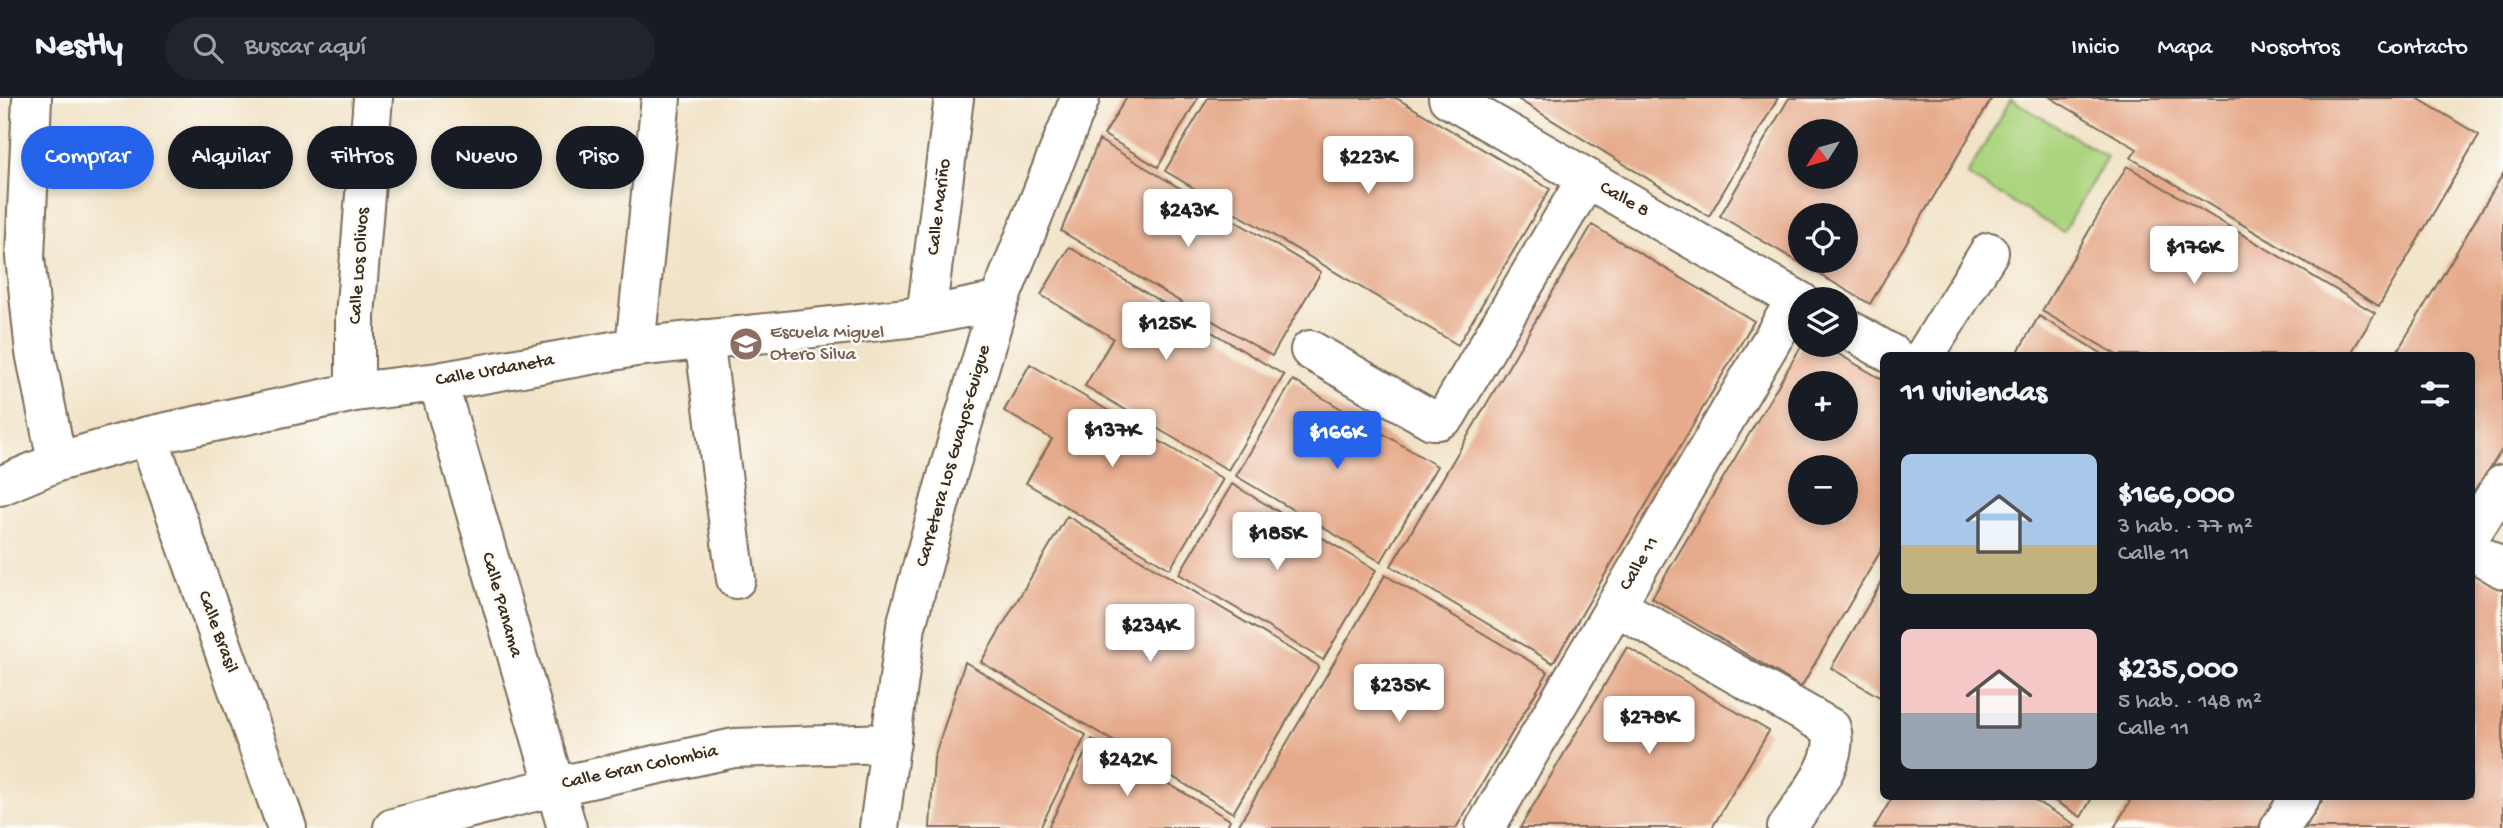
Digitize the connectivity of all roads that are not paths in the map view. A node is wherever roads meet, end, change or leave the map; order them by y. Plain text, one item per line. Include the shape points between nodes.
1 (32, 98) edge
2 (373, 98) edge
3 (660, 98) edge
4 (954, 98) edge
5 (1080, 98) edge
6 (1450, 98) edge
7 (1587, 178) junction
8 (1989, 252) dead end
9 (1788, 295) edge
10 (999, 301) junction
11 (926, 316) junction
12 (1788, 318) edge
13 (1858, 335) edge
14 (704, 339) junction
15 (635, 347) junction
16 (1310, 350) dead end
17 (1888, 352) edge
18 (1927, 352) edge
19 (438, 382) junction
20 (355, 392) junction
21 (148, 436) junction
22 (57, 462) junction
23 (2503, 484) edge
24 (0, 486) edge
25 (2475, 528) edge
26 (2475, 552) edge
27 (2503, 569) edge
28 (736, 579) dead end
29 (1616, 606) junction
30 (891, 743) junction
31 (553, 787) junction
32 (2298, 800) edge
33 (287, 828) edge
34 (393, 828) edge
35 (567, 828) edge
36 (879, 828) edge
37 (1485, 828) edge
38 (1787, 828) edge
39 (2280, 828) edge

1 - 22 street via 25,257 35,352
2 - 20 street, Calle Los Olivos via 355,316
3 - 15 street
4 - 11 street, Calle Mariño
5 - 10 street, Carretera Los Guayos-Guigue
6 - 7 street, Calle 8
7 - 9 street, Calle 8
7 - 16 street via 1447,415 1439,420
8 - 18 street
10 - 11 street, Calle Urdaneta
10 - 30 street, Carretera Los Guayos-Guigue via 906,626
11 - 14 street, Calle Urdaneta
12 - 29 street, Calle 11
13 - 17 street
14 - 15 street, Calle Urdaneta
14 - 28 street
15 - 19 street, Calle Urdaneta
19 - 20 street, Calle Urdaneta
19 - 31 street, Calle Panama
20 - 21 street, Calle Urdaneta
21 - 22 street, Calle Urdaneta
21 - 33 street, Calle Brasil
22 - 24 street, Calle Urdaneta
23 - 25 street
26 - 27 street
29 - 37 street, Calle 11
29 - 38 street via 1831,728 1832,755
30 - 31 street, Calle Gran Colombia via 734,748
30 - 36 street, Carretera Los Guayos-Guigue
31 - 34 street, Calle Gran Colombia
31 - 35 street, Calle Panama
32 - 39 street

